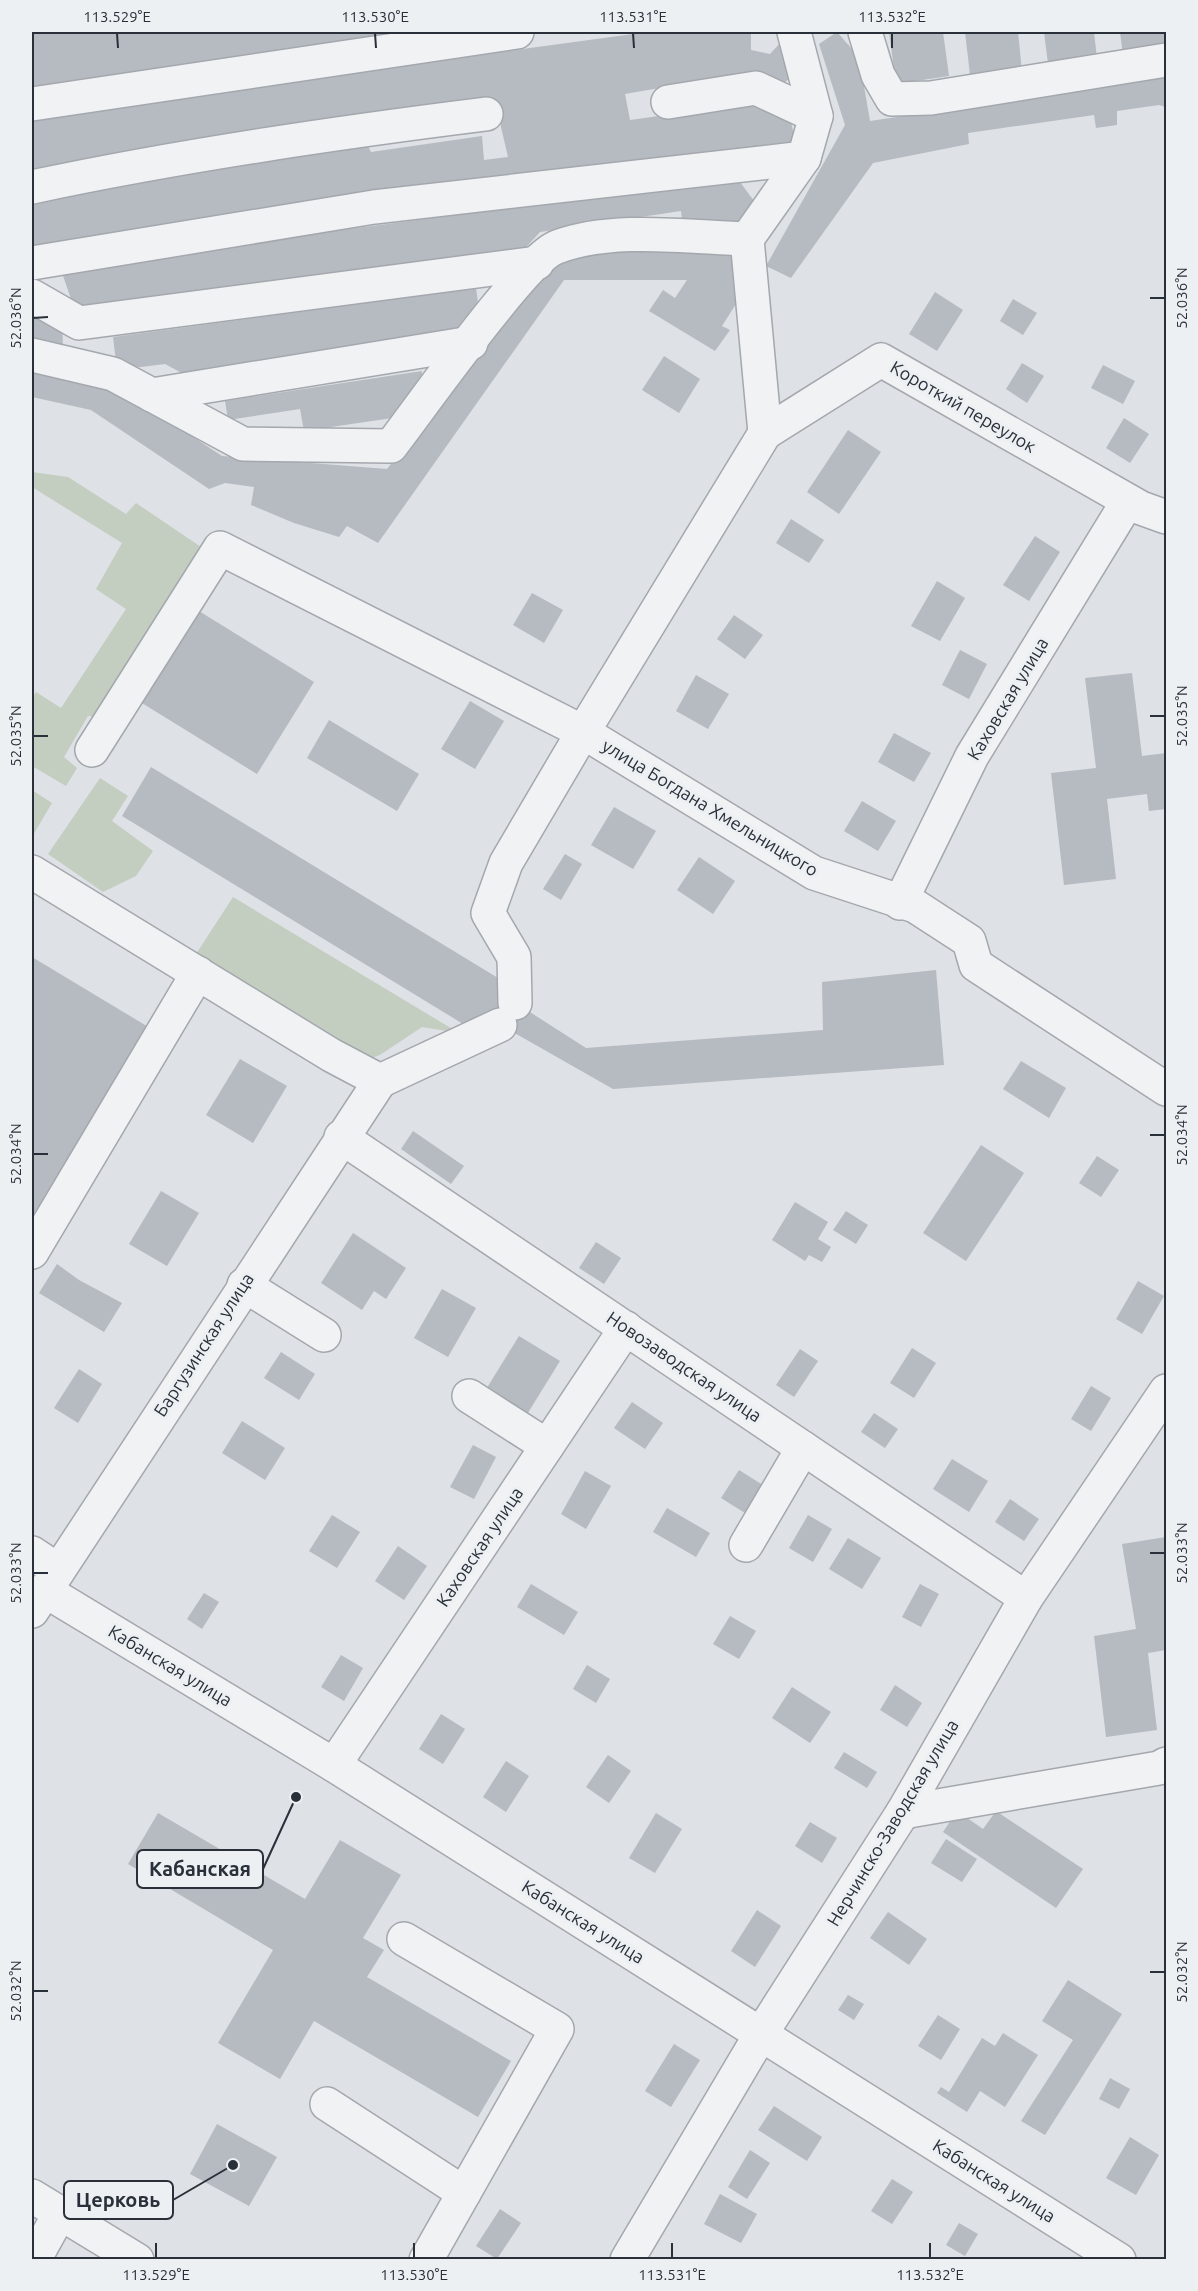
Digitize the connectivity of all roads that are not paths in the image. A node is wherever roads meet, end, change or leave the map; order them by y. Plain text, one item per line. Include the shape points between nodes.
1 (517, 32) edge
2 (794, 32) edge
3 (865, 32) edge
4 (1167, 60) edge
5 (668, 102) dead end
6 (32, 104) edge
7 (486, 114) dead end
8 (816, 116) junction
9 (804, 158) junction
10 (32, 187) edge
11 (747, 239) junction
12 (32, 263) edge
13 (537, 263) junction
14 (32, 296) edge
15 (79, 323) junction
16 (471, 343) junction
17 (32, 354) edge
18 (82, 366) junction
19 (152, 395) junction
20 (765, 433) junction
21 (1128, 501) junction
22 (1167, 517) edge
23 (583, 732) junction
24 (92, 750) dead end
25 (32, 872) edge
26 (900, 903) junction
27 (198, 973) junction
28 (380, 1081) junction
29 (1167, 1089) edge
30 (341, 1137) junction
31 (32, 1251) edge
32 (244, 1285) junction
33 (626, 1328) junction
34 (324, 1335) dead end
35 (1167, 1391) edge
36 (469, 1396) dead end
37 (547, 1446) junction
38 (803, 1448) junction
39 (746, 1545) dead end
40 (41, 1581) edge
41 (1026, 1598) junction
42 (1167, 1764) edge
43 (334, 1765) junction
44 (903, 1812) junction
45 (404, 1939) dead end
46 (760, 2034) junction
47 (327, 2104) dead end
48 (464, 2193) junction
49 (32, 2196) edge
50 (60, 2213) junction
51 (34, 2259) edge
52 (137, 2259) edge
53 (426, 2259) edge
54 (627, 2259) edge
55 (1119, 2259) edge

1 - 6 street
2 - 8 street
3 - 4 street via 878,75 892,99 931,98
5 - 8 street via 756,88
7 - 10 street via 305,137 123,167
8 - 9 street
9 - 11 street
9 - 12 street via 374,207
11 - 13 street via 591,237 554,247
11 - 20 street
13 - 15 street
13 - 16 street via 523,275
14 - 15 street
15 - 18 street
16 - 19 street
16 - 19 street via 391,446 243,444
17 - 18 street
18 - 19 street via 113,374
20 - 21 street, Короткий переулок via 881,360
20 - 23 street
21 - 22 street, Короткий переулок
21 - 26 street, Каховская улица via 972,756
23 - 24 street, улица Богдана Хмельницкого via 220,548
23 - 26 street, улица Богдана Хмельницкого via 814,873
23 - 28 street via 506,863 488,913 514,957 508,1014
25 - 27 street
26 - 29 street, улица Богдана Хмельницкого via 915,906 969,941 976,965
27 - 28 street
27 - 31 street
28 - 30 street, Баргузинская улица
30 - 32 street, Баргузинская улица
30 - 33 street, Новозаводская улица
32 - 34 street
32 - 40 street, Баргузинская улица
33 - 37 street, Каховская улица
33 - 38 street, Новозаводская улица
35 - 41 street, Нерчинско-Заводская улица
36 - 37 street
37 - 43 street, Каховская улица
38 - 39 street
38 - 41 street, Новозаводская улица
40 - 43 street, Кабанская улица
41 - 44 street, Нерчинско-Заводская улица
42 - 44 street
43 - 46 street, Кабанская улица
44 - 46 street, Нерчинско-Заводская улица
45 - 48 street via 556,2029
46 - 54 street, Нерчинско-Заводская улица
46 - 55 street, Кабанская улица
47 - 48 street
48 - 53 street
49 - 50 street
50 - 51 street
50 - 52 street

